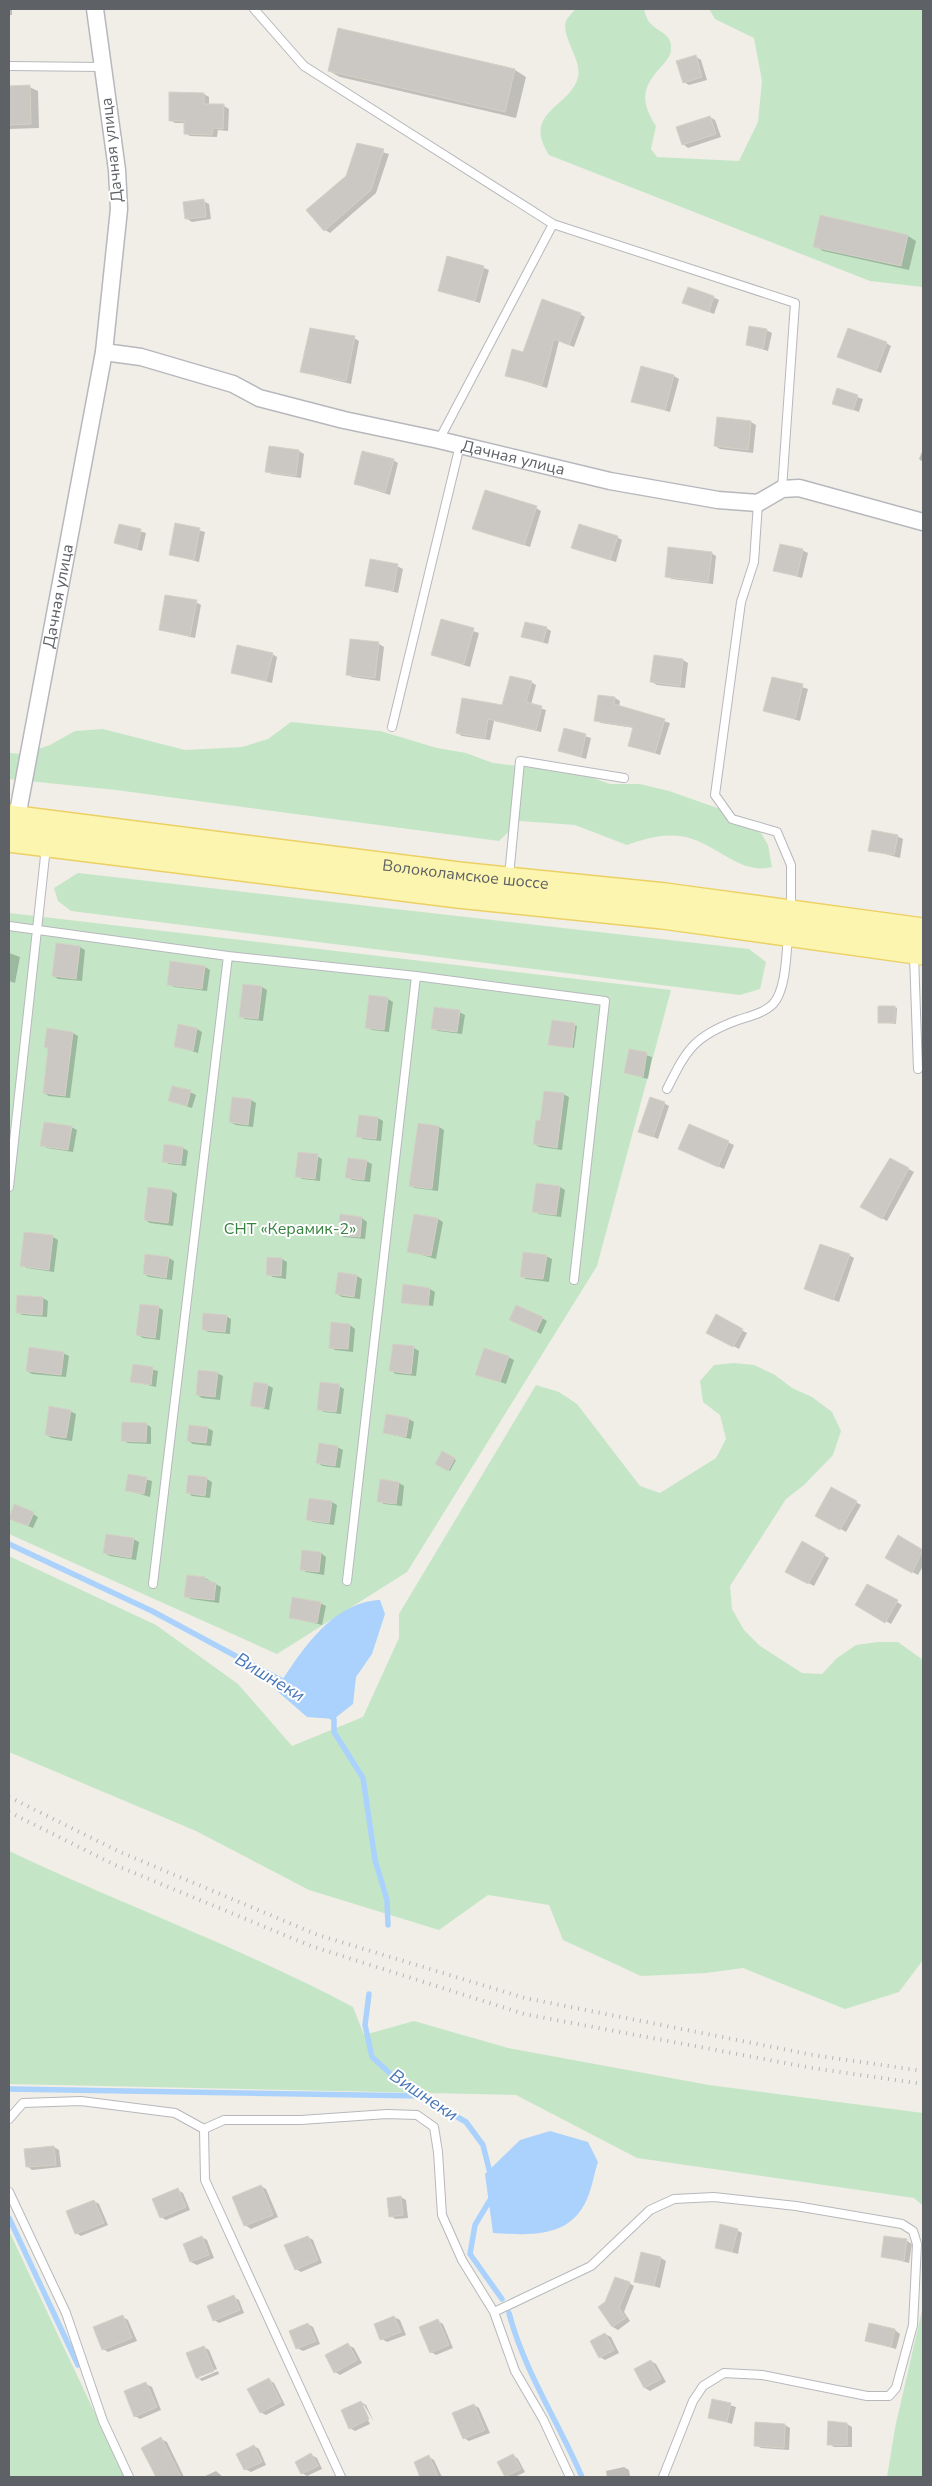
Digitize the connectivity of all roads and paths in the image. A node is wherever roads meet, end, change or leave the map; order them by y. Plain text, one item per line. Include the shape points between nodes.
1 (94, 9) edge
2 (254, 9) edge
3 (9, 66) edge
4 (103, 67) junction
5 (552, 224) junction
6 (104, 352) junction
7 (439, 440) junction
8 (460, 445) junction
9 (782, 489) junction
10 (758, 503) junction
11 (923, 522) edge
12 (392, 727) dead end
13 (624, 778) dead end
14 (12, 829) edge
15 (48, 833) junction
16 (508, 880) junction
17 (790, 923) junction
18 (9, 926) edge
19 (37, 930) junction
20 (920, 944) edge
21 (228, 956) junction
22 (416, 976) junction
23 (918, 1069) dead end
24 (668, 1089) dead end
25 (9, 1187) edge
26 (574, 1280) dead end
27 (347, 1581) dead end
28 (153, 1584) dead end
29 (9, 2119) edge
30 (204, 2129) junction
31 (9, 2192) edge
32 (494, 2312) junction
33 (129, 2477) edge
34 (341, 2477) edge
35 (570, 2477) edge
36 (663, 2477) edge

1 - 4 street, Дачная улица
2 - 5 lane via 304,66
3 - 4 lane
4 - 6 street, Дачная улица via 119,209
5 - 7 lane
5 - 9 lane via 795,303
6 - 7 street, Дачная улица via 150,360 233,384 260,398 335,418
6 - 14 street, Дачная улица
7 - 8 street, Дачная улица
8 - 10 street, Дачная улица via 610,481 718,500
8 - 12 lane
9 - 10 street
9 - 11 street via 799,488
10 - 17 lane via 754,562 740,602 715,796 732,819 777,832 791,865
13 - 16 lane via 520,761
14 - 15 main road, Волоколамское шоссе
15 - 16 main road, Волоколамское шоссе
15 - 17 main road, Волоколамское шоссе via 458,895 663,916
15 - 19 lane
16 - 17 main road, Волоколамское шоссе via 665,896
17 - 20 main road, Волоколамское шоссе
17 - 24 lane via 784,977 773,1003 758,1014 700,1038 684,1055
18 - 19 lane
19 - 21 lane
19 - 25 lane
20 - 23 lane
21 - 22 lane
21 - 28 lane
22 - 26 lane via 605,1001
22 - 27 lane
29 - 30 lane via 23,2104 81,2101 175,2113
30 - 32 lane via 224,2120 416,2115 434,2127 442,2215 462,2260
30 - 34 lane via 205,2180
31 - 33 lane via 66,2314 103,2421
32 - 35 lane via 516,2371
32 - 36 lane via 591,2266 650,2210 674,2199 714,2197 796,2206 902,2224 913,2231 917,2244 913,2325 896,2388 889,2396 867,2396 762,2375 724,2372 704,2386 693,2401

